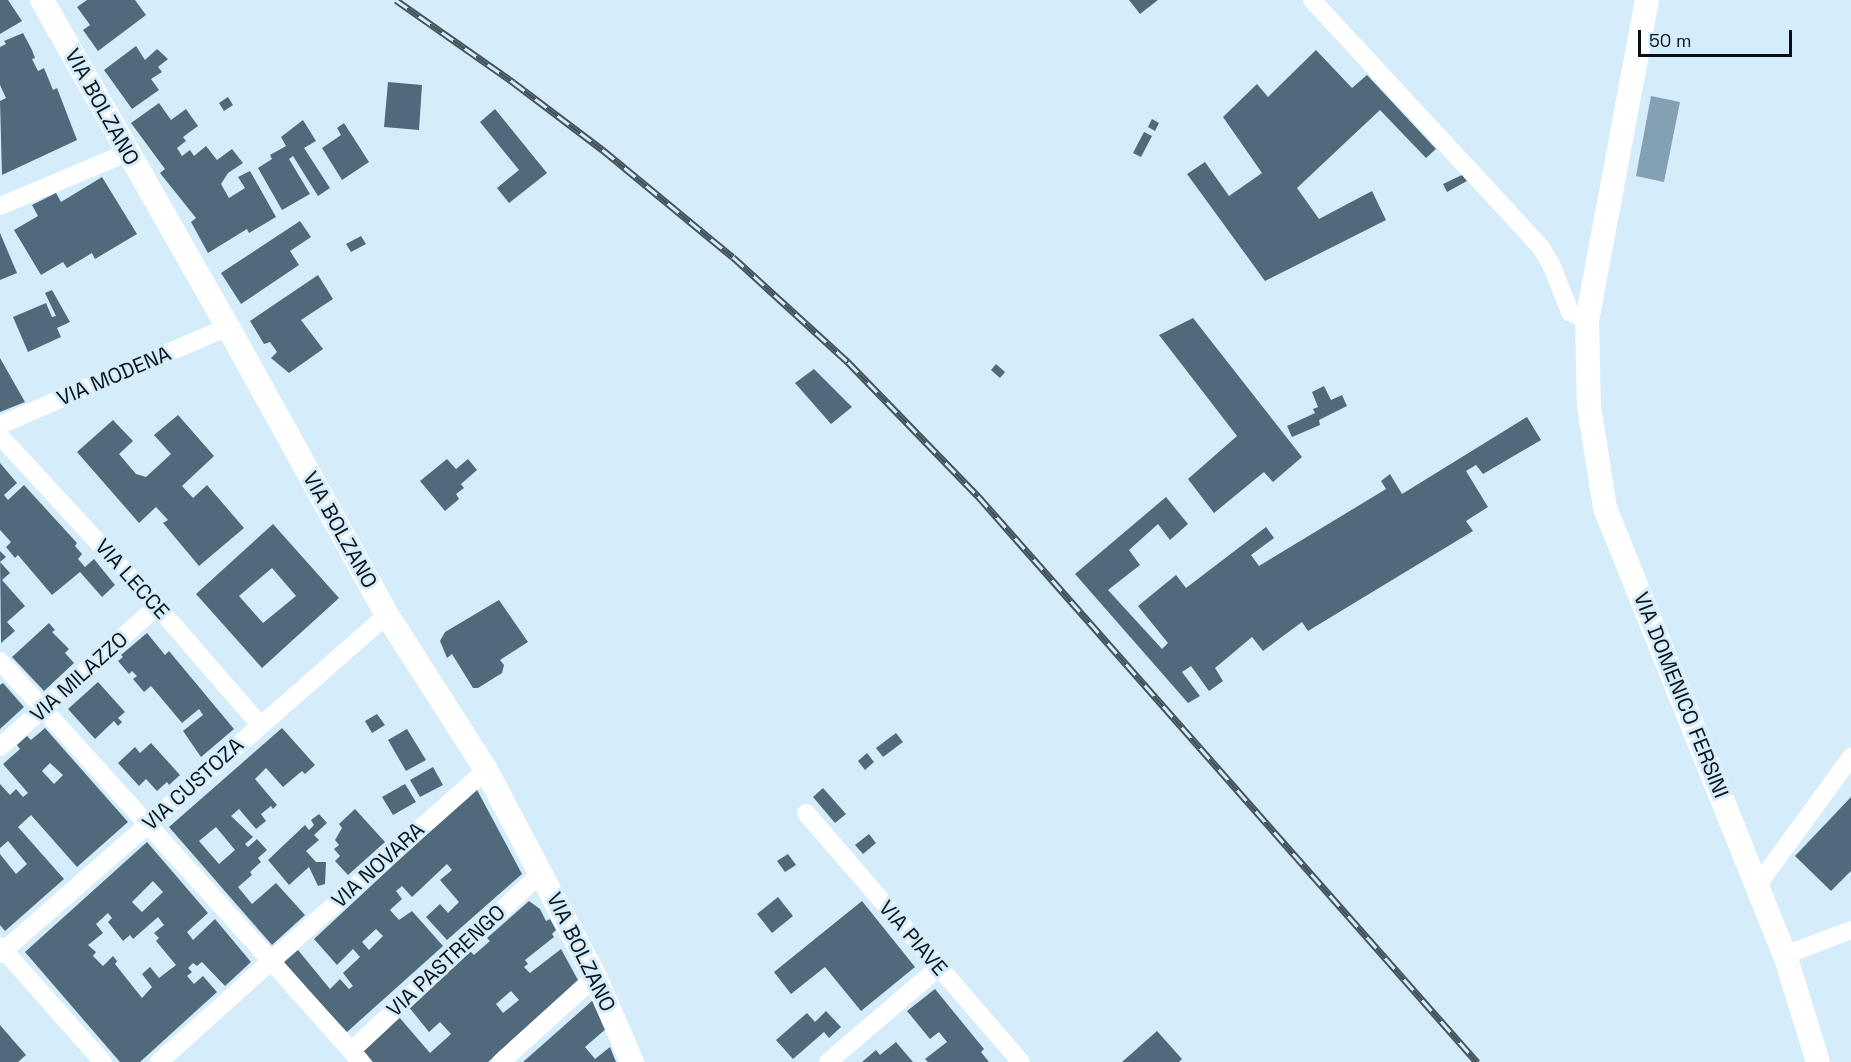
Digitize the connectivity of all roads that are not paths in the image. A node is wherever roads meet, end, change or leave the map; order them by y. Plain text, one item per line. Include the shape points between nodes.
1 (42, 0) edge
2 (1312, 0) edge
3 (1647, 0) edge
4 (127, 153) junction
5 (0, 207) edge
6 (1587, 320) junction
7 (228, 327) junction
8 (0, 425) edge
9 (0, 436) edge
10 (158, 606) junction
11 (387, 615) junction
12 (0, 661) edge
13 (43, 710) junction
14 (260, 724) junction
15 (0, 747) edge
16 (1851, 757) edge
17 (486, 770) junction
18 (806, 813) dead end
19 (149, 824) junction
20 (542, 872) junction
21 (1757, 886) junction
22 (1851, 930) edge
23 (1, 950) edge
24 (1785, 955) junction
25 (271, 961) junction
26 (938, 968) junction
27 (595, 977) junction
28 (356, 1056) edge
29 (103, 1062) edge
30 (159, 1062) edge
31 (501, 1062) edge
32 (632, 1062) edge
33 (828, 1062) edge
34 (1021, 1062) edge
35 (1818, 1062) edge

1 - 4 street, VIA BOLZANO
2 - 6 street via 1540,246 1570,312
3 - 6 street, VIA DOMENICO FERSINI
4 - 5 street
4 - 7 street, VIA BOLZANO
6 - 21 street, VIA DOMENICO FERSINI via 1589,406 1605,508
7 - 8 street, VIA MODENA
7 - 11 street, VIA BOLZANO
9 - 10 street, VIA LECCE
10 - 13 street, VIA MILAZZO
10 - 14 street, VIA LECCE
11 - 14 street, VIA CUSTOZA
11 - 17 street, VIA BOLZANO
12 - 13 street
13 - 15 street, VIA MILAZZO
13 - 19 street
14 - 19 street, VIA CUSTOZA
16 - 21 street
17 - 20 street, VIA BOLZANO
17 - 25 street, VIA NOVARA
18 - 26 street, VIA PIAVE
19 - 23 street, VIA CUSTOZA
19 - 25 street
20 - 27 street, VIA BOLZANO
20 - 28 street, VIA PASTRENGO
21 - 24 street, VIA DOMENICO FERSINI
22 - 24 street
23 - 29 street
24 - 35 street, VIA DOMENICO FERSINI
25 - 28 street
25 - 30 street, VIA NOVARA
26 - 33 street
26 - 34 street, VIA PIAVE
27 - 31 street
27 - 32 street, VIA BOLZANO

